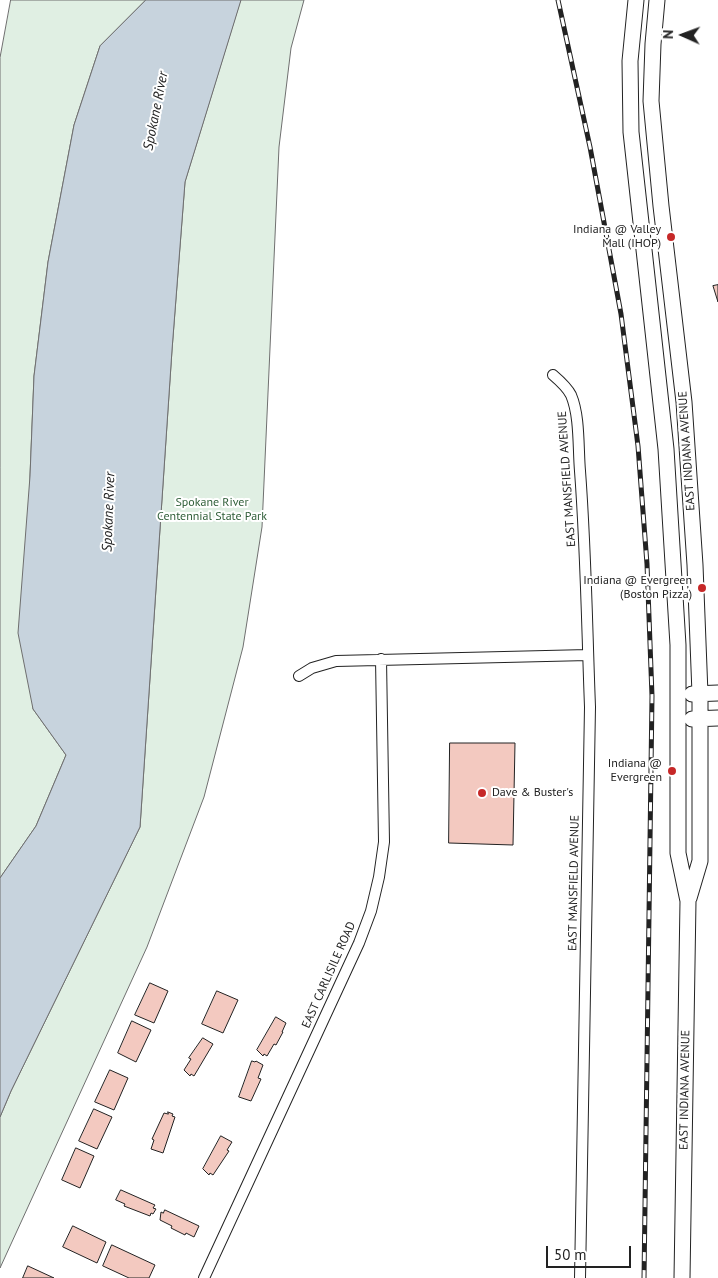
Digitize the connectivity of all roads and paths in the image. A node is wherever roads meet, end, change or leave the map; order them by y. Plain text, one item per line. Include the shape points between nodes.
1 (636, 0) edge
2 (657, 0) edge
3 (553, 375) dead end
4 (588, 655) junction
5 (381, 659) junction
6 (299, 676) dead end
7 (700, 694) junction
8 (718, 694) edge
9 (678, 695) junction
10 (718, 718) edge
11 (678, 719) junction
12 (701, 719) junction
13 (688, 901) junction
14 (204, 1278) edge
15 (580, 1278) edge
16 (682, 1278) edge

1 - 9 main road, EAST INDIANA AVENUE via 630,61 631,132 666,448 674,556
2 - 7 main road, EAST INDIANA AVENUE via 651,101 684,402
3 - 4 street, EAST MANSFIELD AVENUE via 571,395 576,415
4 - 5 street
4 - 15 street, EAST MANSFIELD AVENUE via 590,708
5 - 6 street via 336,661 312,668
5 - 14 street, EAST CARLISILE ROAD via 384,842 370,911 360,943
7 - 8 main road
7 - 9 main road
7 - 12 main road, EAST INDIANA AVENUE
9 - 11 main road, EAST INDIANA AVENUE
10 - 12 main road
11 - 12 main road
11 - 13 main road, EAST INDIANA AVENUE via 678,853
12 - 13 main road, EAST INDIANA AVENUE via 700,861
13 - 16 main road, EAST INDIANA AVENUE

